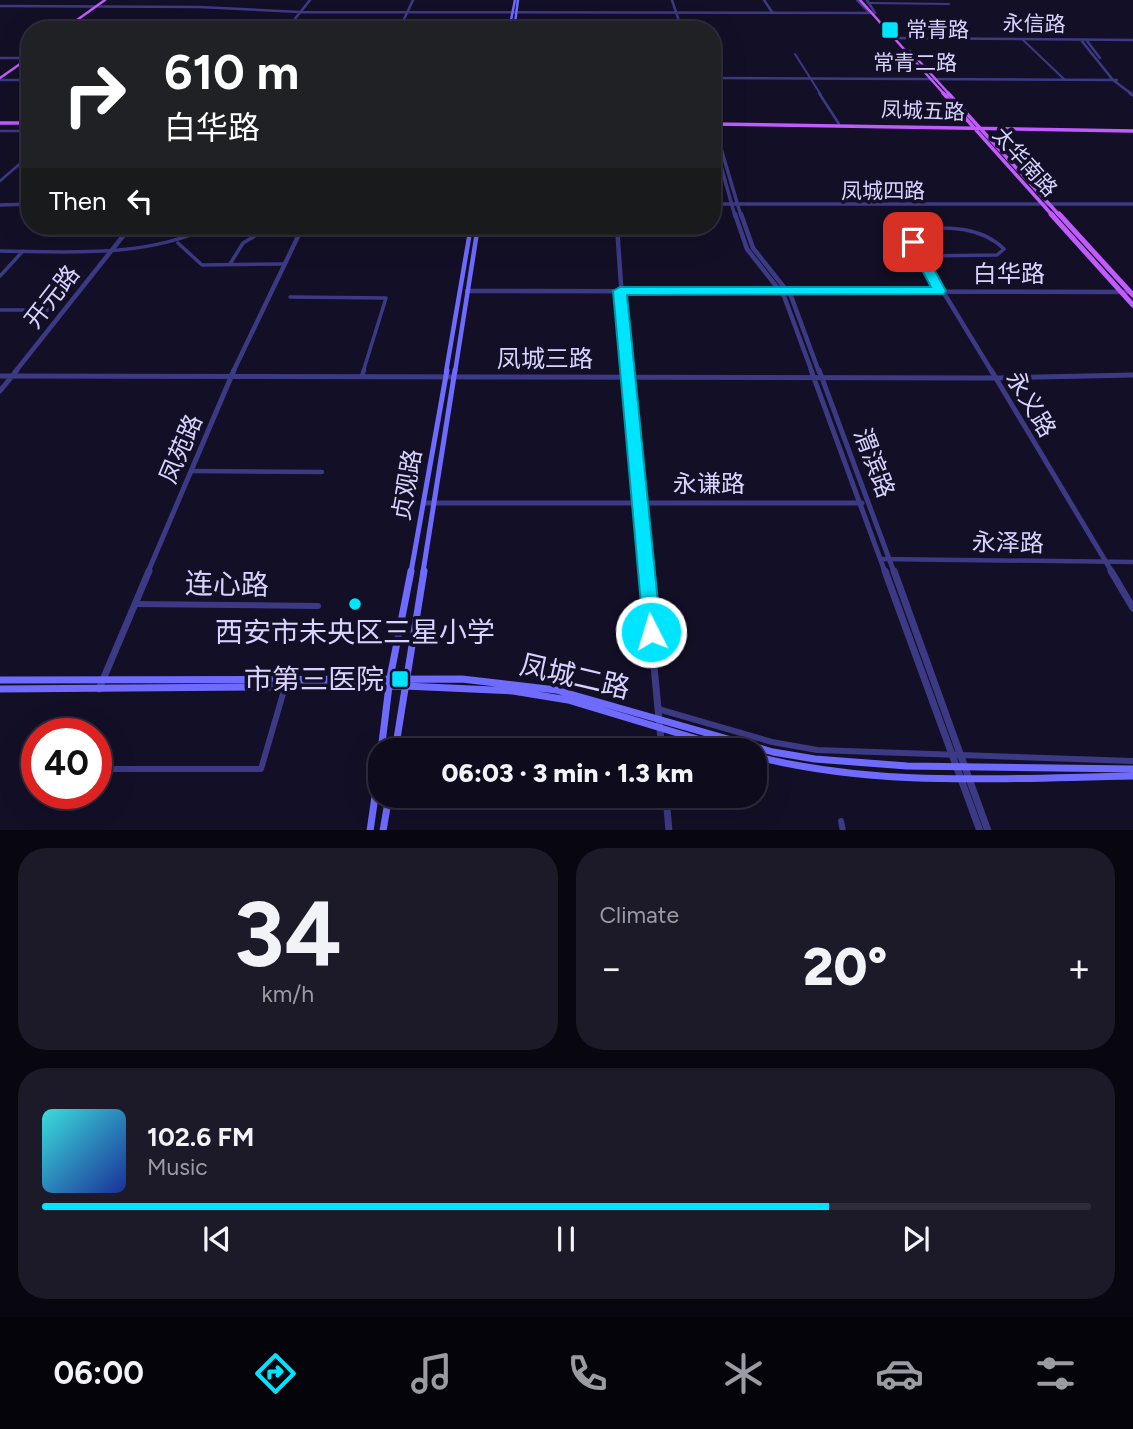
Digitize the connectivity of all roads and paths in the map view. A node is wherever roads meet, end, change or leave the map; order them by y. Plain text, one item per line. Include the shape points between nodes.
1 (111, 0) edge
2 (310, 0) edge
3 (414, 0) edge
4 (516, 0) edge
5 (670, 0) edge
6 (764, 0) edge
7 (949, 4) dead end
8 (101, 5) edge
9 (867, 5) edge
10 (0, 6) edge
11 (300, 12) junction
12 (407, 12) junction
13 (515, 12) junction
14 (674, 13) junction
15 (772, 13) junction
16 (77, 21) edge
17 (81, 21) edge
18 (293, 21) edge
19 (403, 21) edge
20 (514, 21) edge
21 (677, 21) edge
22 (896, 39) junction
23 (1023, 40) junction
24 (1084, 40) junction
25 (1133, 41) edge
26 (795, 54) dead end
27 (21, 57) edge
28 (0, 58) edge
29 (21, 62) edge
30 (0, 78) edge
31 (721, 78) edge
32 (21, 79) edge
33 (811, 79) junction
34 (932, 79) junction
35 (1065, 80) junction
36 (1115, 80) junction
37 (1133, 94) edge
38 (721, 121) edge
39 (0, 122) edge
40 (21, 122) edge
41 (838, 123) junction
42 (977, 127) junction
43 (1133, 129) edge
44 (0, 131) edge
45 (21, 131) edge
46 (721, 150) edge
47 (721, 161) edge
48 (21, 163) edge
49 (17, 166) junction
50 (21, 166) edge
51 (0, 181) edge
52 (21, 205) edge
53 (721, 205) edge
54 (736, 205) junction
55 (0, 206) edge
56 (1043, 206) junction
57 (1051, 206) junction
58 (1133, 206) edge
59 (899, 219) dead end
60 (905, 228) junction
61 (124, 235) edge
62 (193, 235) edge
63 (257, 235) edge
64 (298, 235) edge
65 (469, 235) edge
66 (476, 235) edge
67 (617, 235) edge
68 (178, 242) junction
69 (0, 251) edge
70 (23, 251) junction
71 (111, 252) junction
72 (922, 256) junction
73 (230, 264) junction
74 (284, 264) junction
75 (0, 276) edge
76 (467, 291) junction
77 (620, 291) junction
78 (940, 291) junction
79 (1122, 292) junction
80 (786, 293) junction
81 (1131, 294) edge
82 (290, 297) dead end
83 (1133, 305) edge
84 (0, 310) edge
85 (53, 310) dead end
86 (1133, 375) edge
87 (0, 376) edge
88 (12, 376) junction
89 (231, 376) junction
90 (362, 376) junction
91 (445, 376) junction
92 (627, 376) junction
93 (453, 377) junction
94 (813, 378) junction
95 (821, 378) junction
96 (996, 378) junction
97 (0, 391) edge
98 (191, 471) junction
99 (322, 472) dead end
100 (424, 503) junction
101 (432, 503) junction
102 (639, 503) junction
103 (865, 503) junction
104 (882, 559) junction
105 (890, 559) junction
106 (1105, 562) junction
107 (1133, 562) edge
108 (135, 604) junction
109 (318, 606) dead end
110 (1133, 608) edge
111 (0, 680) edge
112 (103, 680) junction
113 (390, 682) junction
114 (406, 682) junction
115 (285, 686) junction
116 (0, 689) edge
117 (99, 689) junction
118 (658, 709) junction
119 (659, 723) junction
120 (383, 738) edge
121 (398, 738) edge
122 (661, 738) edge
123 (701, 738) edge
124 (953, 755) junction
125 (963, 756) junction
126 (767, 759) edge
127 (1133, 761) edge
128 (957, 766) junction
129 (967, 766) junction
130 (112, 769) edge
131 (1133, 769) edge
132 (1133, 776) edge
133 (964, 779) junction
134 (373, 808) edge
135 (386, 808) edge
136 (667, 808) edge
137 (841, 821) dead end
138 (370, 830) edge
139 (383, 830) edge
140 (669, 830) edge
141 (843, 830) edge
142 (980, 830) edge
143 (988, 830) edge

1 - 8 main road
2 - 11 street
3 - 12 street
4 - 13 main road
5 - 14 street
6 - 15 street
7 - 9 street
8 - 10 street
8 - 11 street
8 - 16 main road
8 - 17 main road
9 - 15 street
9 - 22 main road, 太华南路
11 - 12 street
11 - 18 street
12 - 13 street
12 - 19 street
13 - 14 street
13 - 20 main road
14 - 15 street
14 - 21 street
22 - 23 street, 永信路
22 - 34 main road, 太华南路
23 - 24 street, 永信路
23 - 35 street
24 - 25 street, 永信路
24 - 36 street
26 - 33 street
27 - 28 street
29 - 30 main road
30 - 32 street
31 - 33 street, 常青二路
33 - 34 street, 常青二路
33 - 41 street
34 - 35 street, 常青二路
34 - 42 main road, 太华南路
35 - 36 street, 常青二路
36 - 37 street
38 - 41 main road, 凤城五路
39 - 40 main road
41 - 42 main road, 凤城五路
42 - 43 main road, 凤城五路
42 - 56 main road, 太华南路
42 - 57 main road, 太华南路
44 - 45 street
46 - 54 street, 渭滨路
47 - 54 street, 渭滨路
48 - 49 street
49 - 50 street
49 - 51 street
52 - 55 street
53 - 54 street, 凤城四路
54 - 56 street, 凤城四路
54 - 80 street, 渭滨路 via 747,249
56 - 57 street, 凤城四路
56 - 79 main road, 太华南路
57 - 58 street
57 - 81 main road, 太华南路
59 - 60 street, 永义路
60 - 72 street, 永义路
60 - 72 street via 963,231 989,238 1004,249 997,255
61 - 71 street, 开元路
62 - 68 street
63 - 73 street via 243,243
64 - 74 street, 凤苑路
65 - 91 main road, 贞观路
66 - 76 main road, 贞观路
67 - 77 street
68 - 71 street
68 - 73 street via 202,265
69 - 70 street
70 - 71 street
70 - 75 street
71 - 88 street, 开元路
72 - 78 street, 永义路
73 - 74 street
74 - 89 street, 凤苑路
76 - 77 street, 白华路
76 - 93 main road, 贞观路
77 - 80 street, 白华路
77 - 92 street
78 - 79 street, 白华路
78 - 80 street, 白华路
78 - 96 street, 永义路
79 - 81 street, 白华路
79 - 83 main road, 太华南路
80 - 94 street, 渭滨路
80 - 95 street, 渭滨路
82 - 90 street via 386,298
84 - 85 street
86 - 96 street, 凤城三路
87 - 88 street, 凤城三路
88 - 89 street, 凤城三路
88 - 97 street, 开元路
89 - 90 street, 凤城三路
89 - 98 street, 凤苑路
90 - 91 street, 凤城三路
91 - 93 street, 凤城三路
91 - 100 main road, 贞观路
92 - 93 street, 凤城三路
92 - 94 street, 凤城三路
92 - 102 street
93 - 101 main road, 贞观路
94 - 95 street, 凤城三路
94 - 103 street, 渭滨路
95 - 96 street, 凤城三路
95 - 103 street, 渭滨路
96 - 106 street, 永义路
98 - 99 street
98 - 108 street, 凤苑路
100 - 101 street, 永谦路
100 - 113 main road, 贞观路
101 - 102 street, 永谦路
101 - 114 main road, 贞观路
102 - 103 street, 永谦路
102 - 118 street
103 - 104 street, 渭滨路
103 - 105 street, 渭滨路
104 - 105 street, 永泽路
104 - 124 street, 渭滨路
105 - 106 street, 永泽路
105 - 125 street, 渭滨路
106 - 107 street, 永泽路
106 - 110 street, 永义路
108 - 109 street, 连心路
108 - 112 street, 凤苑路
111 - 112 main road, 凤城二路
112 - 113 main road, 凤城二路
112 - 117 street, 凤苑路
113 - 114 main road, 凤城二路
113 - 115 main road, 凤城二路
113 - 120 main road, 贞观路
114 - 119 main road, 凤城二路 via 537,687
114 - 121 main road, 贞观路
115 - 117 main road, 凤城二路
115 - 130 street via 261,769
116 - 117 main road, 凤城二路
118 - 119 street
118 - 124 street via 817,750
119 - 122 street
119 - 123 main road, 凤城二路
119 - 128 main road, 凤城二路 via 797,756
124 - 125 street
124 - 128 street, 渭滨路
125 - 127 street
125 - 129 street, 渭滨路
126 - 133 main road via 848,777
128 - 129 main road, 凤城二路
128 - 133 street, 渭滨路
129 - 131 main road, 凤城二路
129 - 133 street, 渭滨路
132 - 133 main road
133 - 142 street, 渭滨路
133 - 143 street, 渭滨路
134 - 138 main road
135 - 139 main road
136 - 140 street
137 - 141 street

